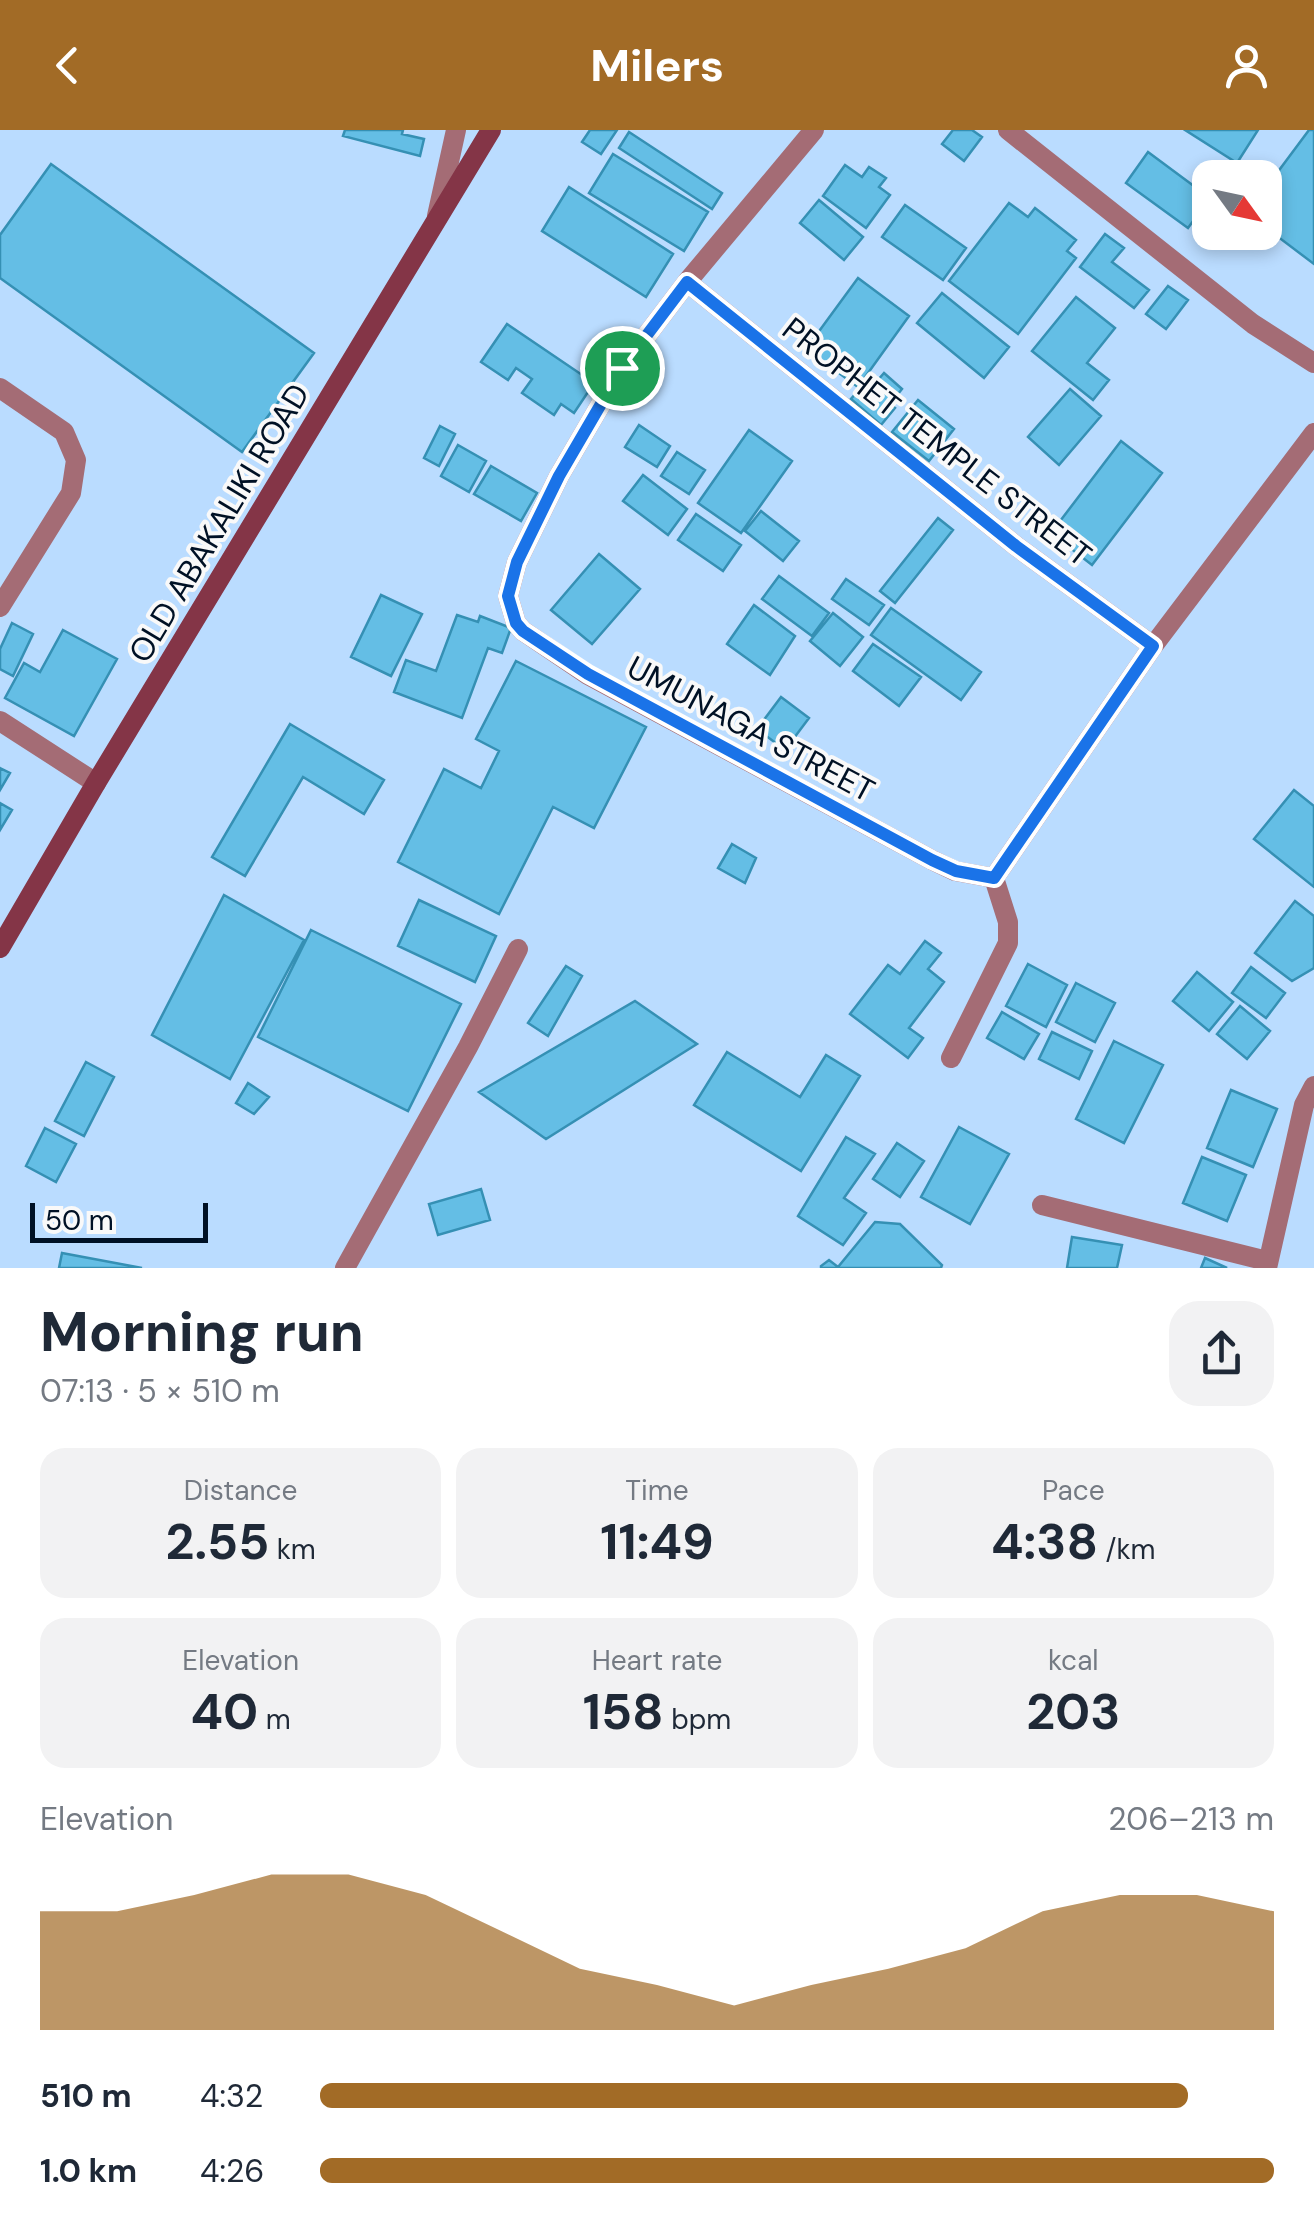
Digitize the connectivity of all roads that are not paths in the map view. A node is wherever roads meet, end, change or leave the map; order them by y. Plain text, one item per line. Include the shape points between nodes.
1 (456, 130) edge
2 (491, 130) edge
3 (814, 130) edge
4 (1008, 130) edge
5 (436, 221) junction
6 (687, 282) junction
7 (1314, 363) edge
8 (0, 388) edge
9 (1314, 434) edge
10 (0, 607) edge
11 (1153, 646) junction
12 (0, 721) edge
13 (96, 784) junction
14 (994, 878) junction
15 (0, 948) edge
16 (518, 950) dead end
17 (951, 1058) dead end
18 (1314, 1086) edge
19 (1042, 1205) dead end
20 (1267, 1264) edge
21 (346, 1268) edge

1 - 5 street
2 - 5 main road, OLD ABAKALIKI ROAD
3 - 6 street
4 - 7 street via 1253,324
5 - 13 main road, OLD ABAKALIKI ROAD
6 - 11 street, PROPHET TEMPLE STREET via 1016,546
6 - 14 street, UMUNAGA STREET via 622,368 559,476 517,562 508,596 516,623 588,674 932,860
8 - 10 street via 64,432 76,460 71,493
9 - 11 street
11 - 14 street
12 - 13 street
13 - 15 main road, OLD ABAKALIKI ROAD
14 - 17 street via 1008,944
16 - 21 street
18 - 20 street via 1304,1104
19 - 20 street

